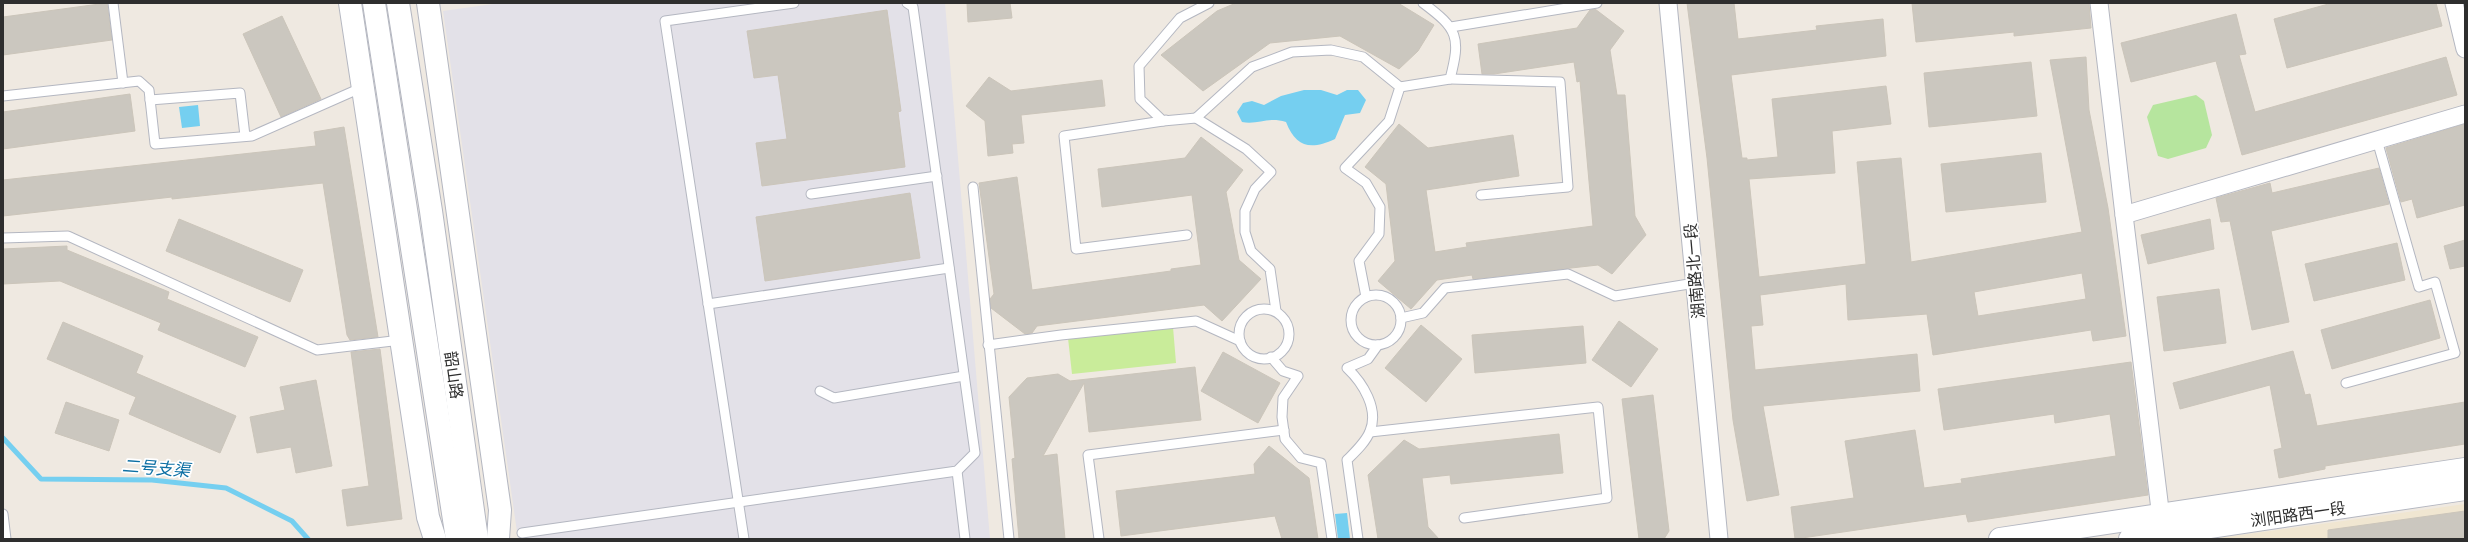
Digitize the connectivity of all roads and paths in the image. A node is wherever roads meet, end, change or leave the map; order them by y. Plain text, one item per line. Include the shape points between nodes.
1 (113, 3) edge
2 (350, 3) edge
3 (374, 3) edge
4 (398, 3) edge
5 (428, 3) edge
6 (794, 3) edge
7 (907, 3) edge
8 (1209, 3) edge
9 (1423, 3) edge
10 (1597, 3) edge
11 (1668, 3) edge
12 (2099, 3) edge
13 (2454, 3) edge
14 (1451, 28) junction
15 (2465, 49) edge
16 (1450, 79) junction
17 (124, 83) junction
18 (362, 87) junction
19 (1400, 87) junction
20 (3, 96) edge
21 (150, 100) junction
22 (2465, 114) edge
23 (1196, 118) junction
24 (1163, 121) junction
25 (245, 136) junction
26 (2377, 140) junction
27 (937, 176) junction
28 (973, 187) dead end
29 (811, 194) dead end
30 (1481, 195) dead end
31 (2124, 215) junction
32 (1187, 235) dead end
33 (3, 238) edge
34 (949, 268) junction
35 (1695, 283) junction
36 (1366, 297) junction
37 (708, 304) junction
38 (1276, 311) junction
39 (1401, 318) junction
40 (401, 340) junction
41 (1240, 341) junction
42 (1378, 345) junction
43 (988, 346) junction
44 (1271, 357) junction
45 (964, 376) junction
46 (2346, 383) dead end
47 (820, 391) dead end
48 (1284, 430) junction
49 (1370, 432) junction
50 (2465, 469) edge
51 (957, 471) junction
52 (2465, 489) edge
53 (739, 503) junction
54 (3, 514) edge
55 (1464, 518) dead end
56 (2161, 524) junction
57 (522, 533) dead end
58 (6, 539) edge
59 (435, 539) edge
60 (457, 539) edge
61 (477, 539) edge
62 (498, 539) edge
63 (744, 539) edge
64 (965, 539) edge
65 (1009, 539) edge
66 (1099, 539) edge
67 (1332, 539) edge
68 (1358, 539) edge
69 (1719, 539) edge
70 (2000, 539) edge
71 (2130, 539) edge

1 - 17 lane
2 - 18 street
3 - 60 street, 韶山路
4 - 61 street, 韶山路 via 431,211
5 - 62 street via 500,510
6 - 37 lane via 665,21
7 - 27 lane via 913,7
8 - 24 lane via 1180,18 1139,66 1140,99
9 - 14 lane
10 - 14 lane
11 - 35 street, 湖南路北一段
12 - 31 street
13 - 15 street
14 - 16 lane via 1457,52
16 - 19 lane
16 - 30 lane via 1560,82 1568,187
17 - 20 lane
17 - 21 lane via 139,81 148,90
18 - 25 lane via 252,136
18 - 40 street
19 - 23 lane via 1364,56 1331,50 1292,52 1252,67
19 - 36 lane via 1389,121 1345,168 1366,183 1380,207 1379,234 1358,261
21 - 25 lane via 240,93
21 - 25 lane via 155,144
22 - 26 street
23 - 24 lane
23 - 38 lane via 1246,149 1271,172 1255,189 1245,211 1245,232 1251,252 1270,269
24 - 32 lane via 1064,136 1076,249
26 - 31 street
26 - 46 lane via 2419,287 2435,282 2455,353
27 - 29 lane
27 - 34 lane
28 - 43 lane
31 - 56 street
33 - 40 lane via 68,236 317,350
34 - 37 lane
34 - 45 lane
35 - 39 lane via 1615,296 1568,274 1445,288 1422,313
35 - 69 street, 湖南路北一段
36 - 39 lane via 1380,295 1388,298 1394,303
36 - 42 lane via 1356,304 1352,311 1352,328 1362,341
37 - 53 lane
38 - 41 lane via 1268,309 1252,312 1241,324
38 - 44 lane via 1287,323 1289,339 1281,352
39 - 42 lane via 1398,333 1386,343
40 - 59 street via 428,517
41 - 43 lane via 1196,321 1061,335
41 - 44 lane via 1251,355 1258,358
42 - 49 lane via 1368,359 1347,368 1360,380 1369,399 1372,422
43 - 65 lane
44 - 48 lane via 1283,371 1298,376 1283,398
45 - 47 lane via 834,398
45 - 51 lane via 975,453
48 - 66 lane via 1088,455
48 - 67 lane via 1285,439 1301,458 1321,463
49 - 55 lane via 1598,407 1607,498
49 - 68 lane via 1347,460
50 - 56 street
51 - 53 lane
51 - 64 lane
52 - 56 street, 浏阳路西一段
53 - 57 lane
53 - 63 lane
54 - 58 lane
56 - 70 street
56 - 71 street, 浏阳路西一段

